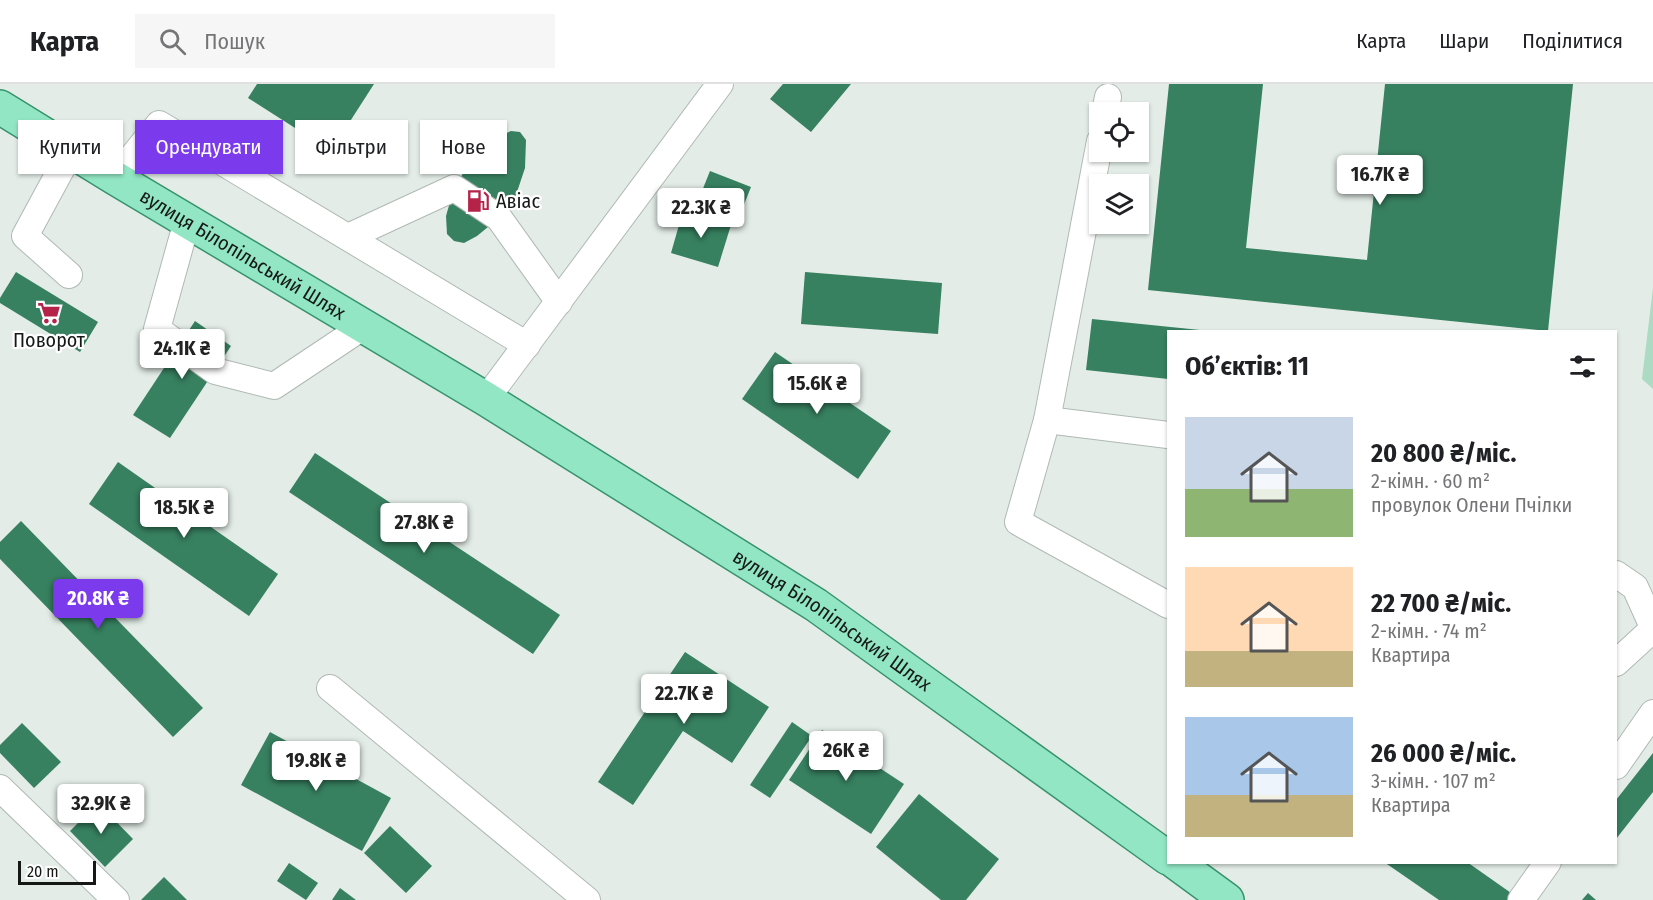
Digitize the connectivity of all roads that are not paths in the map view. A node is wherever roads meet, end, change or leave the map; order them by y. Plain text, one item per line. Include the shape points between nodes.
1 (720, 84) edge
2 (0, 107) edge
3 (21, 120) edge
4 (1096, 162) edge
5 (59, 174) edge
6 (108, 174) edge
7 (115, 178) junction
8 (187, 221) junction
9 (348, 237) junction
10 (69, 275) dead end
11 (559, 302) junction
12 (364, 326) junction
13 (526, 345) junction
14 (486, 399) junction
15 (1047, 420) junction
16 (1167, 435) edge
17 (1617, 575) edge
18 (1167, 604) edge
19 (1653, 628) edge
20 (1617, 662) edge
21 (330, 688) dead end
22 (1653, 713) edge
23 (1617, 765) edge
24 (0, 788) edge
25 (1167, 857) edge
26 (1178, 864) edge
27 (1547, 864) edge
28 (116, 900) edge
29 (587, 900) edge
30 (1227, 900) edge
31 (1521, 900) edge

1 - 11 street
2 - 3 main road, вулиця Білопільський Шлях
4 - 15 street
5 - 10 street via 25,236
6 - 7 main road, вулиця Білопільський Шлях
7 - 8 main road, вулиця Білопільський Шлях
7 - 9 street via 159,124
8 - 12 main road, вулиця Білопільський Шлях
8 - 12 street via 157,329 215,371 274,386
9 - 11 street via 454,188 499,218
9 - 13 street
11 - 13 street
12 - 14 main road, вулиця Білопільський Шлях
13 - 14 street
14 - 25 main road, вулиця Білопільський Шлях via 816,605
15 - 16 street
15 - 18 street via 1018,522
17 - 19 street via 1635,587
19 - 20 street
21 - 29 street
22 - 23 street
24 - 28 street
26 - 30 main road
27 - 31 street

